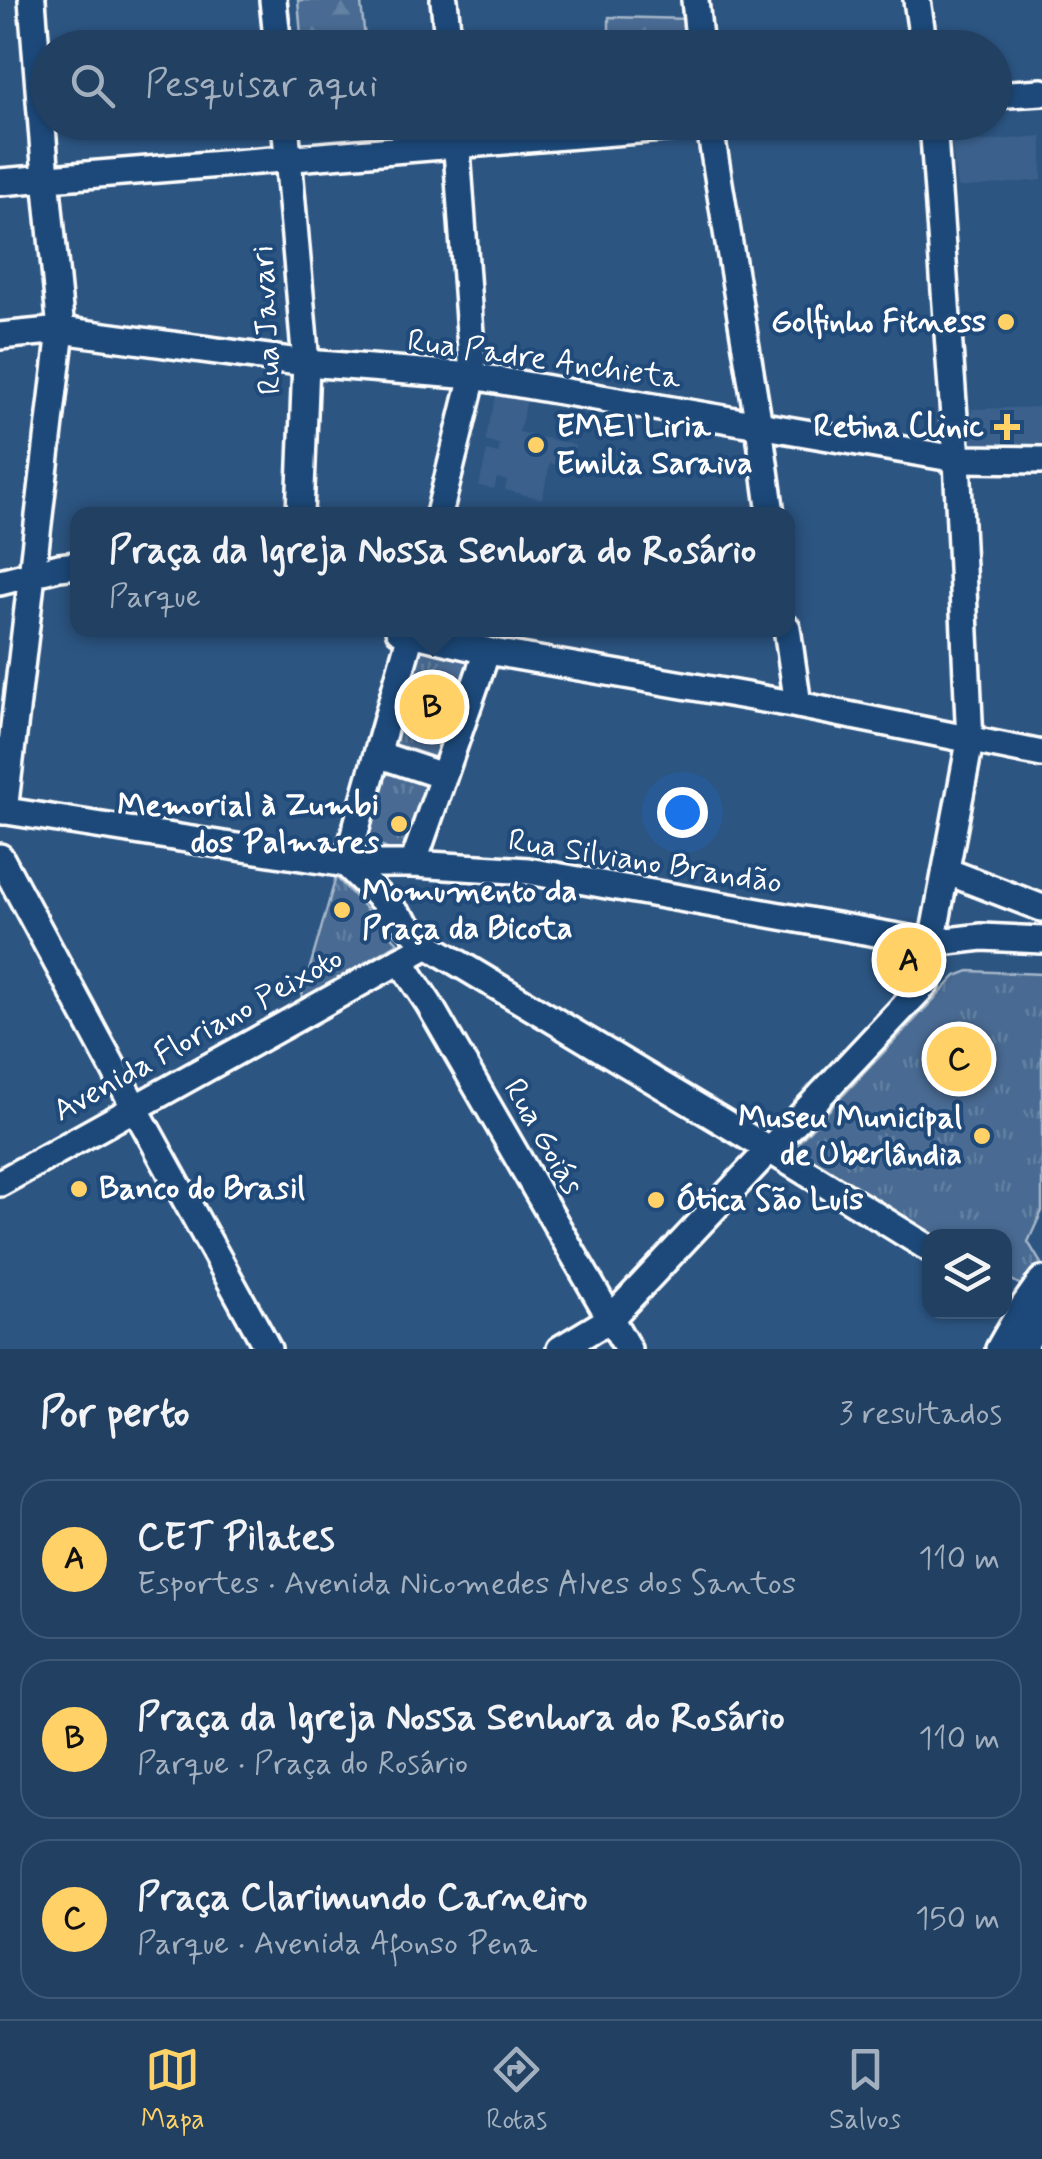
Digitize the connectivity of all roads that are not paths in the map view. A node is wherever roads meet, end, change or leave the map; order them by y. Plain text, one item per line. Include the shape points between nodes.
1 (32, 0) edge
2 (273, 0) edge
3 (444, 0) edge
4 (695, 0) edge
5 (917, 0) edge
6 (34, 30) edge
7 (276, 30) edge
8 (446, 30) edge
9 (698, 30) edge
10 (921, 30) edge
11 (1042, 92) edge
12 (1012, 94) edge
13 (43, 140) edge
14 (286, 140) edge
15 (409, 140) edge
16 (456, 140) edge
17 (712, 140) edge
18 (934, 140) edge
19 (288, 158) junction
20 (46, 178) junction
21 (0, 182) edge
22 (61, 330) junction
23 (0, 336) edge
24 (306, 363) junction
25 (473, 376) junction
26 (759, 426) junction
27 (957, 459) junction
28 (1042, 460) edge
29 (300, 507) edge
30 (442, 507) edge
31 (770, 507) edge
32 (70, 566) edge
33 (32, 574) junction
34 (0, 582) edge
35 (405, 637) edge
36 (434, 637) edge
37 (788, 637) edge
38 (487, 651) junction
39 (798, 706) junction
40 (970, 742) junction
41 (1042, 754) edge
42 (389, 758) dead end
43 (443, 776) junction
44 (2, 810) edge
45 (0, 858) edge
46 (346, 864) junction
47 (413, 864) junction
48 (946, 871) junction
49 (1042, 908) edge
50 (1042, 940) edge
51 (932, 943) junction
52 (428, 945) junction
53 (400, 960) junction
54 (135, 1108) junction
55 (770, 1150) junction
56 (0, 1183) edge
57 (922, 1244) edge
58 (1042, 1280) edge
59 (1030, 1309) edge
60 (610, 1319) junction
61 (268, 1349) edge
62 (560, 1349) edge
63 (628, 1349) edge
64 (999, 1349) edge
65 (1022, 1349) edge

1 - 6 street
2 - 7 street
3 - 8 street
4 - 9 street
5 - 10 street
11 - 12 street
13 - 20 street
14 - 19 street, Rua Javari
15 - 19 street
16 - 25 street
17 - 26 street
18 - 27 street
19 - 20 street
19 - 24 street, Rua Javari
20 - 21 street
20 - 22 street
22 - 23 street, Rua Padre Anchieta
22 - 24 street, Rua Padre Anchieta
22 - 33 street
24 - 25 street, Rua Padre Anchieta
24 - 29 street, Rua Javari
25 - 26 street, Rua Padre Anchieta
25 - 30 street
26 - 27 street, Rua Padre Anchieta
26 - 31 street
27 - 28 street, Rua Padre Anchieta
27 - 40 street
32 - 33 street
33 - 34 street
33 - 44 street
35 - 46 street
36 - 38 street
37 - 39 street
38 - 39 street
38 - 43 street
39 - 40 street
40 - 41 street
40 - 48 street
42 - 43 street
43 - 47 street
44 - 46 street, Rua Silviano Brandão
45 - 54 street
46 - 47 street, Rua Silviano Brandão
46 - 52 street
47 - 51 street, Rua Silviano Brandão via 528,871
48 - 49 street
48 - 51 street
50 - 51 street, Rua Silviano Brandão
51 - 55 street via 928,982
52 - 53 street, Avenida Floriano Peixoto
52 - 55 street
53 - 54 street, Avenida Floriano Peixoto
53 - 60 street, Rua Goiás
54 - 56 street, Avenida Floriano Peixoto
54 - 61 street
55 - 57 street
55 - 60 street
58 - 59 street
59 - 64 street
59 - 65 street
60 - 62 street
60 - 63 street, Rua Goiás

